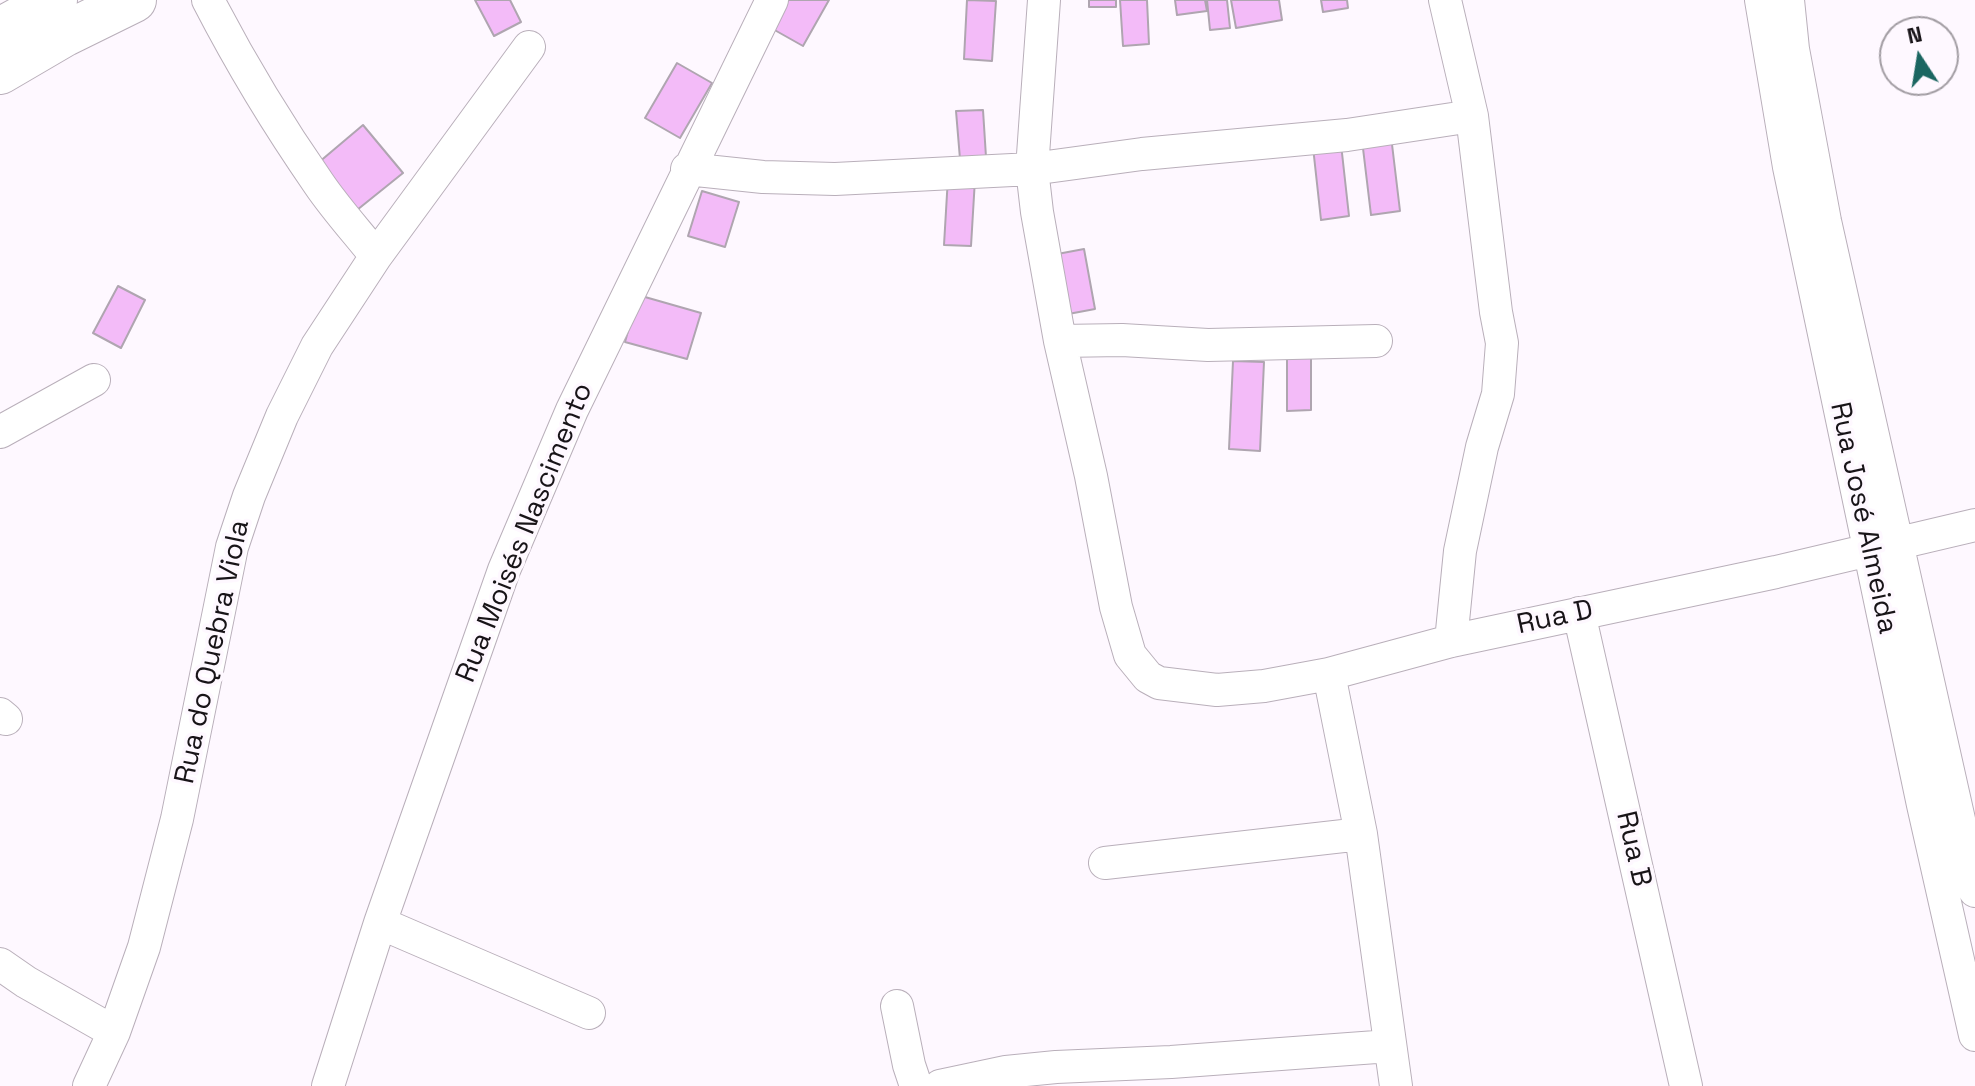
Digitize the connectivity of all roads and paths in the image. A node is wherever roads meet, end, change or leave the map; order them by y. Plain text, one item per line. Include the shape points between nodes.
1 (55, 0) edge
2 (134, 0) edge
3 (208, 0) edge
4 (772, 0) edge
5 (1044, 0) edge
6 (1445, 0) edge
7 (1761, 0) edge
8 (1788, 0) edge
9 (529, 47) dead end
10 (2, 55) edge
11 (1472, 116) junction
12 (687, 169) junction
13 (1032, 169) junction
14 (376, 256) junction
15 (1060, 341) junction
16 (1376, 341) dead end
17 (94, 380) dead end
18 (0, 432) edge
19 (1975, 525) edge
20 (1883, 548) junction
21 (1579, 613) junction
22 (1451, 641) junction
23 (1329, 674) junction
24 (1361, 834) junction
25 (1949, 850) junction
26 (1105, 863) dead end
27 (1975, 891) edge
28 (380, 923) junction
29 (0, 964) edge
30 (897, 1006) dead end
31 (589, 1013) dead end
32 (114, 1032) junction
33 (1975, 1035) edge
34 (1390, 1046) junction
35 (1173, 1074) edge
36 (89, 1086) edge
37 (328, 1086) edge
38 (916, 1086) edge
39 (940, 1086) edge
40 (1396, 1086) edge
41 (1686, 1086) edge

1 - 10 street
2 - 10 street via 65,34
3 - 14 street via 279,125
4 - 12 street, Rua Moisés Nascimento
5 - 13 street
6 - 11 street
7 - 20 street, Rua José Almeida via 1789,167
8 - 20 street, Rua José Almeida
9 - 14 street, Rua do Quebra Viola
11 - 13 street
11 - 22 street via 1501,369 1460,551
12 - 13 street via 835,179
12 - 28 street, Rua Moisés Nascimento via 572,410 504,570
13 - 15 street
14 - 32 street, Rua do Quebra Viola via 317,346 249,496 232,547 162,882
15 - 16 street
15 - 23 street, Rua D via 1124,641 1139,667 1159,683 1217,690
17 - 18 street
19 - 20 street, Rua D
20 - 21 street, Rua D
20 - 25 street, Rua José Almeida
21 - 22 street, Rua D
21 - 41 street, Rua B
22 - 23 street, Rua D
23 - 24 street
24 - 26 street
24 - 34 street
25 - 27 street, Rua José Almeida
25 - 33 street, Rua José Almeida
28 - 31 street
28 - 37 street, Rua Moisés Nascimento
29 - 32 street
30 - 38 street
32 - 36 street, Rua do Quebra Viola
34 - 35 street
34 - 40 street
35 - 39 street via 1006,1072

